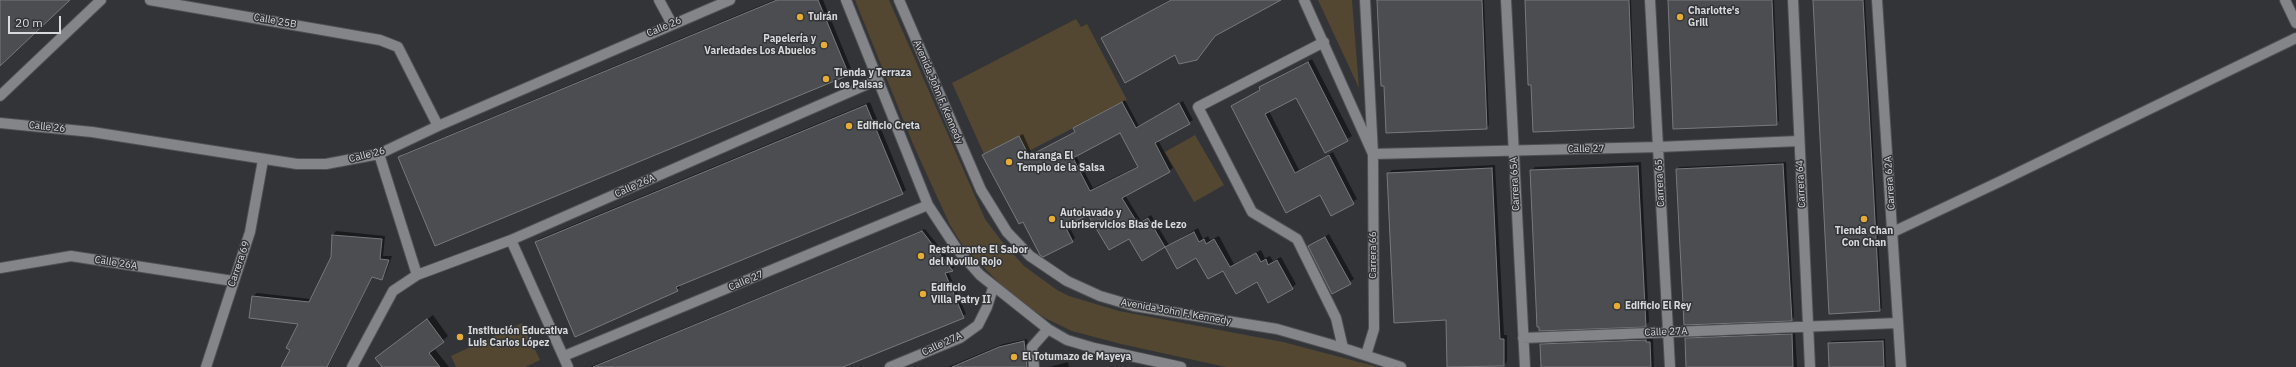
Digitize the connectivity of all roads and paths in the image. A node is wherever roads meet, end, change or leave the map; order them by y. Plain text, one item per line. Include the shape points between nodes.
1 (101, 0) edge
2 (150, 0) edge
3 (659, 0) edge
4 (730, 0) edge
5 (846, 0) edge
6 (899, 0) edge
7 (1304, 0) edge
8 (1365, 0) edge
9 (1506, 0) edge
10 (1650, 0) edge
11 (1793, 0) edge
12 (1877, 0) edge
13 (2285, 0) edge
14 (2296, 23) edge
15 (672, 24) junction
16 (2296, 38) edge
17 (1324, 42) junction
18 (876, 80) junction
19 (0, 96) edge
20 (0, 123) edge
21 (438, 126) junction
22 (1799, 142) junction
23 (1658, 147) junction
24 (1513, 150) junction
25 (379, 154) junction
26 (1373, 154) junction
27 (263, 160) junction
28 (928, 205) junction
29 (1893, 232) junction
30 (511, 240) junction
31 (0, 268) edge
32 (417, 275) junction
33 (233, 281) junction
34 (993, 288) junction
35 (1898, 323) junction
36 (1808, 327) junction
37 (1048, 329) junction
38 (1668, 332) junction
39 (1523, 338) junction
40 (1343, 348) junction
41 (564, 356) junction
42 (1369, 356) junction
43 (1168, 366) edge
44 (206, 367) edge
45 (352, 367) edge
46 (568, 367) edge
47 (890, 367) edge
48 (1034, 367) edge
49 (1181, 367) edge
50 (1400, 367) edge
51 (1525, 367) edge
52 (1670, 367) edge
53 (1810, 367) edge
54 (1901, 367) edge

1 - 19 street
2 - 21 street, Calle 25B via 380,40 398,47
3 - 15 street
4 - 15 street, Calle 26
5 - 18 street
6 - 40 street, Avenida John F. Kennedy via 981,190 1006,232 1030,256 1067,281 1100,296 1134,306 1277,329
7 - 17 street, Carrera 66
8 - 26 street, Carrera 66
9 - 24 street, Carrera 65A
10 - 23 street, Carrera 65
11 - 22 street, Carrera 64
12 - 29 street, Carrera 62A
13 - 14 street
15 - 21 street, Calle 26
16 - 29 street
17 - 26 street, Carrera 66
17 - 40 street via 1198,107 1252,212 1297,239 1336,318
18 - 28 street
18 - 30 street, Calle 26A
20 - 27 street, Calle 26 via 92,132
21 - 25 street, Calle 26
22 - 23 street, Calle 27
22 - 36 street, Carrera 64
23 - 24 street, Calle 27
23 - 38 street, Carrera 65
24 - 26 street, Calle 27
24 - 39 street, Carrera 65A
25 - 27 street, Calle 26 via 326,164
25 - 32 street
26 - 42 street, Carrera 66 via 1374,329
27 - 33 street, Carrera 69 via 255,213
28 - 34 street via 957,249
28 - 41 street, Calle 27
29 - 35 street, Carrera 62A
30 - 32 street, Calle 26A
30 - 41 street
31 - 33 street, Calle 26A via 71,256
32 - 45 street, Calle 26A via 393,291
33 - 44 street, Carrera 69
34 - 37 street
34 - 47 street, Calle 27A via 978,325 960,338
35 - 36 street, Calle 27A
35 - 54 street, Carrera 62A
36 - 38 street, Calle 27A
36 - 53 street, Carrera 64
37 - 43 street via 1067,340
37 - 48 street via 1032,347
38 - 39 street, Calle 27A
38 - 52 street, Carrera 65
39 - 51 street, Carrera 65A
40 - 42 street, Avenida John F. Kennedy
41 - 46 street
42 - 50 street, Avenida John F. Kennedy
43 - 49 street

